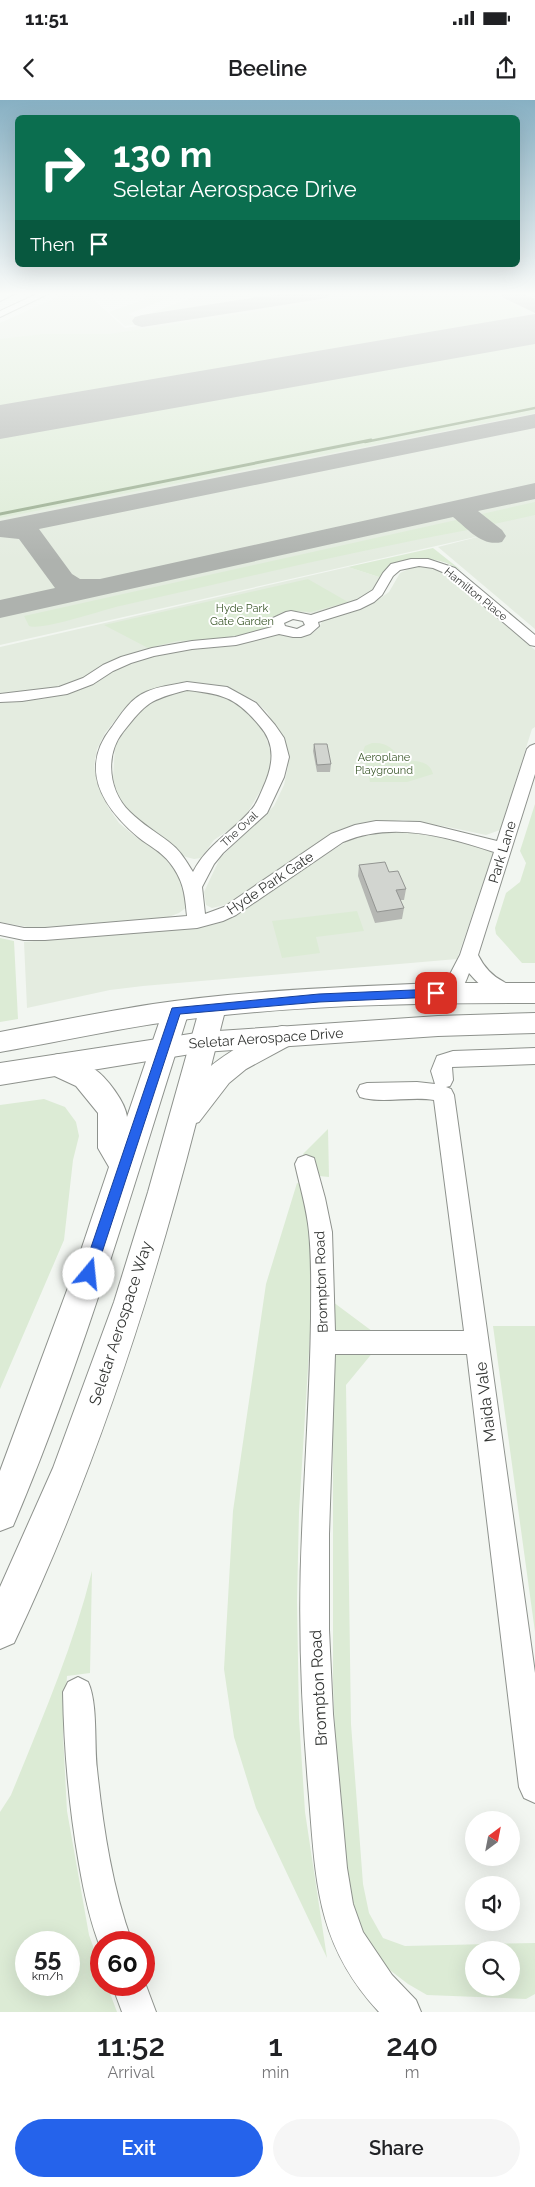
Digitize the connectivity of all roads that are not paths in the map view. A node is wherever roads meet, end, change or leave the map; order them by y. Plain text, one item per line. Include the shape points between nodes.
1 (535, 642) edge
2 (0, 698) edge
3 (535, 749) edge
4 (504, 849) junction
5 (177, 860) junction
6 (207, 861) junction
7 (193, 886) junction
8 (197, 922) junction
9 (0, 930) edge
10 (469, 955) junction
11 (436, 993) junction
12 (523, 993) edge
13 (212, 1007) junction
14 (176, 1011) junction
15 (535, 1023) edge
16 (284, 1036) junction
17 (0, 1042) edge
18 (202, 1042) junction
19 (164, 1048) junction
20 (535, 1056) edge
21 (58, 1066) junction
22 (0, 1074) edge
23 (443, 1080) dead end
24 (366, 1091) dead end
25 (182, 1124) junction
26 (306, 1164) dead end
27 (124, 1166) junction
28 (323, 1342) junction
29 (478, 1343) junction
30 (0, 1513) edge
31 (0, 1629) edge
32 (78, 1692) dead end
33 (535, 1787) edge
34 (111, 1931) edge
35 (133, 1996) edge
36 (139, 2012) edge
37 (404, 2012) edge

1 - 2 street, Hamilton Place via 451,571 421,562 409,563 396,567 388,574 380,590 364,602 310,620 296,615 286,616 278,621 280,629 236,642 152,652 126,660 62,691
3 - 4 street, Park Lane
4 - 8 street, Hyde Park Gate via 434,830 379,827 347,832 230,911
4 - 10 street, Park Lane
5 - 6 street via 193,865
5 - 6 street, The Oval via 122,814 106,788 104,755 121,723 151,694 202,686 222,690 251,706 276,738 281,757 276,777 261,808
5 - 7 street, The Oval
6 - 7 street, The Oval
7 - 8 street, The Oval
8 - 9 street, Hyde Park Gate via 46,934
10 - 11 street, Park Lane via 455,983
10 - 12 street via 476,972 500,989
11 - 12 main road
11 - 13 main road
13 - 14 main road
13 - 18 main road, Seletar Aerospace Way
14 - 17 main road
14 - 19 main road
15 - 16 main road, Seletar Aerospace Drive
16 - 18 main road, Seletar Aerospace Drive
16 - 25 main road via 254,1051 219,1075
18 - 19 main road, Seletar Aerospace Drive
18 - 25 main road, Seletar Aerospace Way
19 - 21 main road, Seletar Aerospace Drive
19 - 27 main road
20 - 23 street via 453,1059 444,1062
21 - 22 main road, Seletar Aerospace Drive
21 - 27 main road via 86,1078 112,1111 113,1148
24 - 29 street, Maida Vale via 432,1091 444,1095
25 - 31 main road, Seletar Aerospace Way via 124,1319 73,1462
26 - 28 street, Brompton Road via 322,1252
27 - 30 main road via 23,1460
28 - 29 street, Brompton Road
28 - 37 street, Brompton Road via 314,1575 316,1701 333,1888 346,1935 380,1988
29 - 33 street, Maida Vale
32 - 34 street via 85,1813
35 - 36 street

